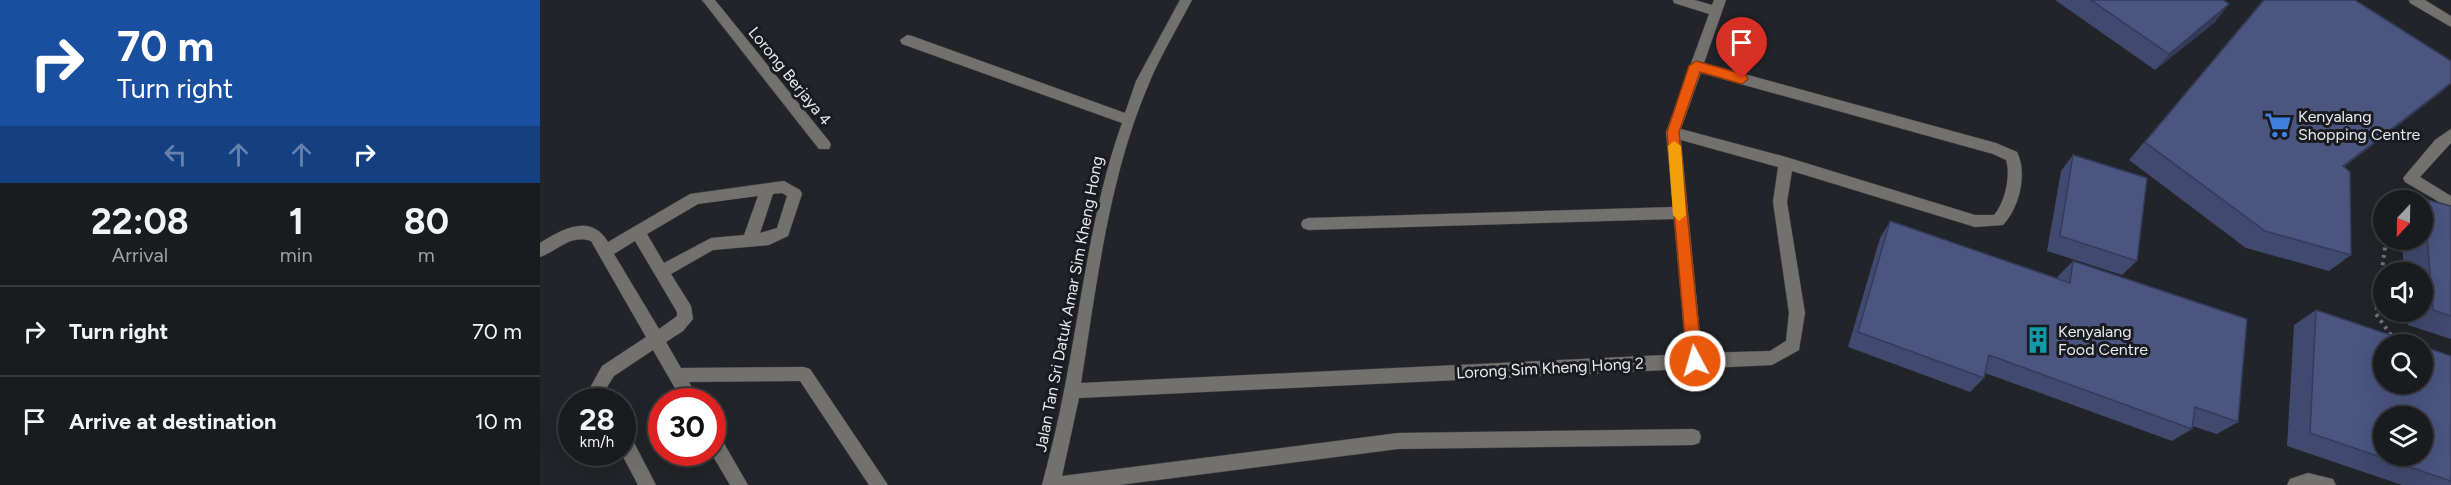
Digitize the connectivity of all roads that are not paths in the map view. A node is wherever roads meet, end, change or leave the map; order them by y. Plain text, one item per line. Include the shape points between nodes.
1 (708, 0) edge
2 (1186, 0) edge
3 (1679, 0) edge
4 (2415, 0) edge
5 (1718, 5) edge
6 (2451, 22) edge
7 (907, 40) dead end
8 (1696, 66) junction
9 (1129, 120) junction
10 (1673, 132) junction
11 (2447, 143) edge
12 (824, 145) dead end
13 (1786, 163) junction
14 (768, 188) junction
15 (2451, 203) edge
16 (1679, 213) junction
17 (1308, 224) dead end
18 (638, 231) junction
19 (750, 240) junction
20 (540, 250) edge
21 (606, 251) junction
22 (662, 272) junction
23 (655, 341) junction
24 (1695, 361) junction
25 (676, 375) junction
26 (600, 388) edge
27 (684, 388) edge
28 (1072, 391) junction
29 (1694, 438) dead end
30 (726, 463) edge
31 (636, 464) edge
32 (647, 485) edge
33 (739, 485) edge
34 (879, 485) edge
35 (1053, 485) edge
36 (2296, 485) edge
37 (2327, 485) edge

1 - 12 street, Lorong Berjaya 4
2 - 9 street, Jalan Tan Sri Datuk Amar Sim Kheng Hong via 1143,81
3 - 5 street
4 - 6 street
5 - 8 street
7 - 9 street
8 - 10 street
8 - 13 street via 1996,149 2012,156 2016,169 2007,211 1998,221 1975,221
9 - 28 street, Jalan Tan Sri Datuk Amar Sim Kheng Hong via 1113,168 1091,272
10 - 13 street
10 - 16 street
11 - 15 street via 2410,178
13 - 24 street, Lorong Sim Kheng Hong 2 via 1780,202 1797,313 1793,345 1772,358
14 - 18 street via 695,198
14 - 19 street
14 - 19 street via 784,187 795,194 783,232 769,239
16 - 17 street
16 - 24 street
18 - 21 street
18 - 22 street
19 - 22 street via 711,244
20 - 21 street via 570,233 586,231 596,236
21 - 23 street
22 - 23 street via 685,311 685,319
23 - 25 street
23 - 26 street via 608,370
24 - 28 street, Lorong Sim Kheng Hong 2
25 - 27 street
25 - 34 street via 804,374
28 - 35 street, Jalan Tan Sri Datuk Amar Sim Kheng Hong
29 - 35 street via 1398,441
30 - 33 street
31 - 32 street
36 - 37 street

